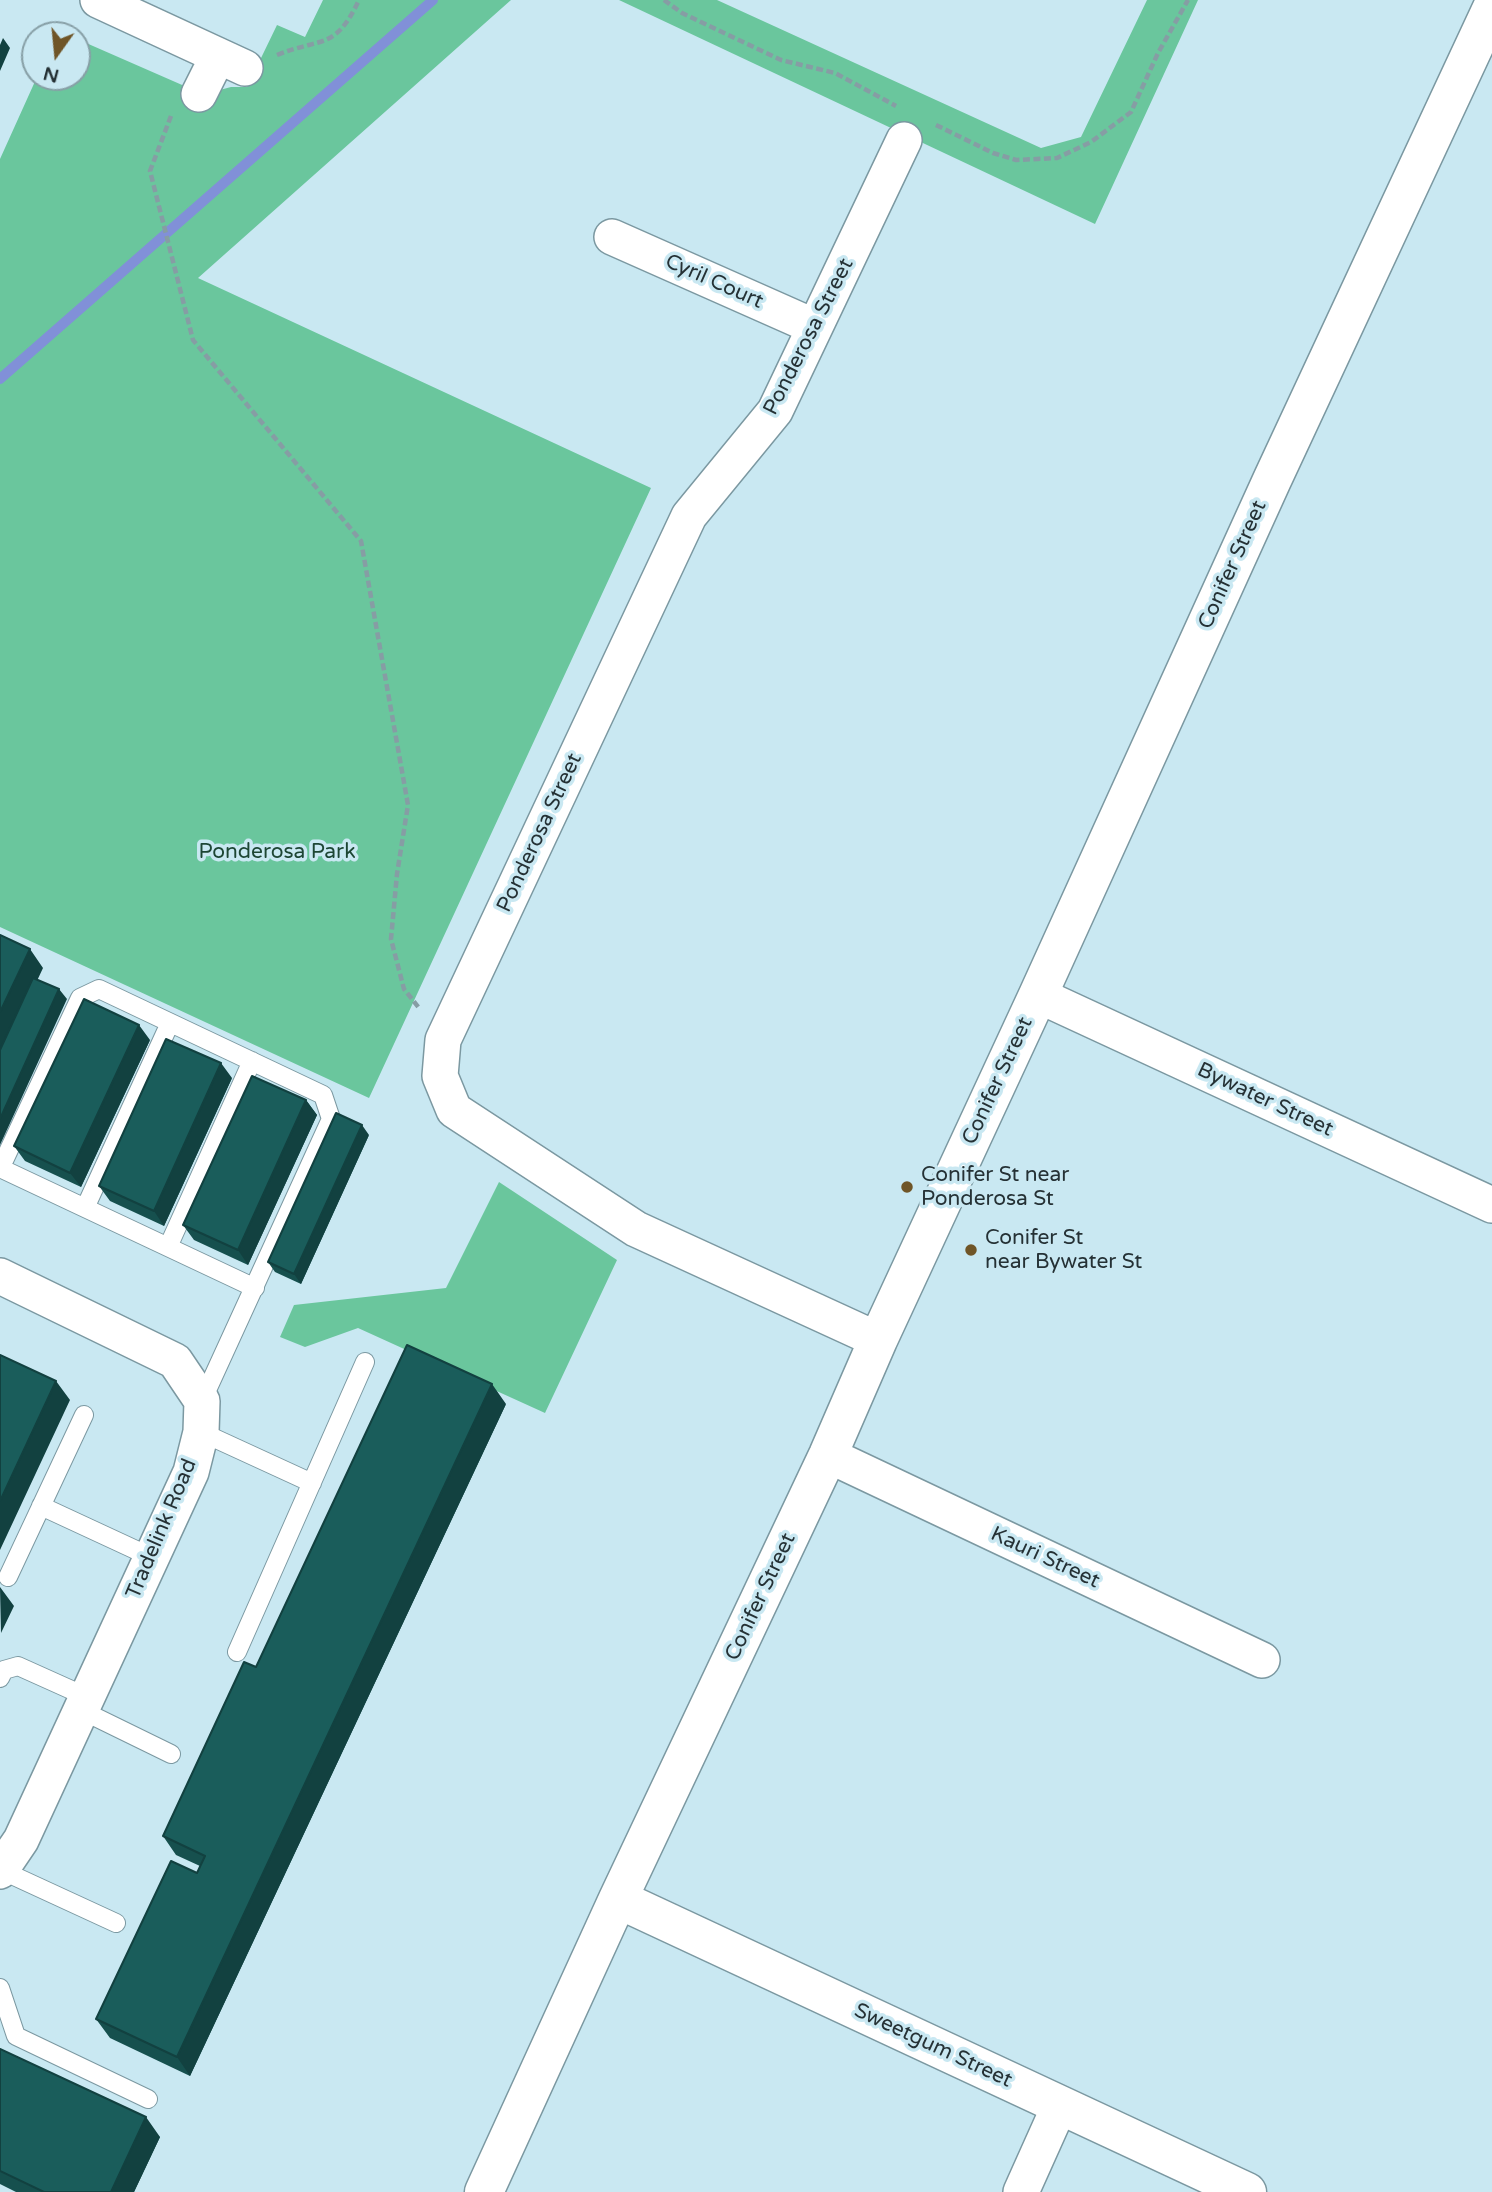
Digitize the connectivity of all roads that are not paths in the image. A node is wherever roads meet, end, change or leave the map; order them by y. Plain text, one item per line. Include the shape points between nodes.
1 (99, 0) edge
2 (1492, 8) edge
3 (186, 103) road end
4 (914, 125) road end
5 (612, 237) dead end
6 (816, 327) junction
7 (1038, 995) junction
8 (170, 1023) junction
9 (252, 1061) junction
10 (0, 1168) edge
11 (1492, 1205) edge
12 (85, 1208) junction
13 (168, 1247) junction
14 (0, 1276) edge
15 (255, 1288) junction
16 (878, 1340) junction
17 (365, 1362) dead end
18 (84, 1415) dead end
19 (202, 1416) junction
20 (828, 1455) junction
21 (312, 1483) junction
22 (41, 1506) junction
23 (151, 1557) junction
24 (8, 1577) dead end
25 (237, 1652) dead end
26 (1262, 1660) dead end
27 (0, 1678) edge
28 (84, 1704) junction
29 (171, 1754) dead end
30 (1, 1870) edge
31 (618, 1899) junction
32 (116, 1923) dead end
33 (0, 1988) edge
34 (148, 2099) dead end
35 (1060, 2105) junction
36 (484, 2192) edge
37 (1021, 2192) edge
38 (1247, 2192) edge

1 - 3 street via 232,62
2 - 7 street, Conifer Street
4 - 6 street, Ponderosa Street
5 - 6 street, Cyril Court
6 - 16 street, Ponderosa Street via 775,411 689,516 443,1040 440,1076 454,1110 636,1229
7 - 11 street, Bywater Street
7 - 16 street, Conifer Street
8 - 9 lane
8 - 10 lane via 99,989 80,998
8 - 12 lane
9 - 13 lane
9 - 15 lane via 323,1095 331,1119
10 - 12 lane
12 - 13 lane
13 - 15 lane
14 - 19 street via 175,1361
15 - 19 lane
16 - 20 street, Conifer Street
17 - 21 lane
18 - 22 lane
19 - 21 lane
19 - 23 street, Tradelink Road via 191,1472
20 - 26 street, Kauri Street
20 - 31 street, Conifer Street
21 - 25 lane
22 - 23 lane
22 - 24 lane
23 - 28 street, Tradelink Road
27 - 28 lane via 4,1670 18,1666
28 - 29 lane
28 - 30 street, Tradelink Road via 21,1840
30 - 32 lane
31 - 35 street, Sweetgum Street
31 - 36 street, Conifer Street
33 - 34 lane via 16,2036
35 - 37 street
35 - 38 street, Sweetgum Street

